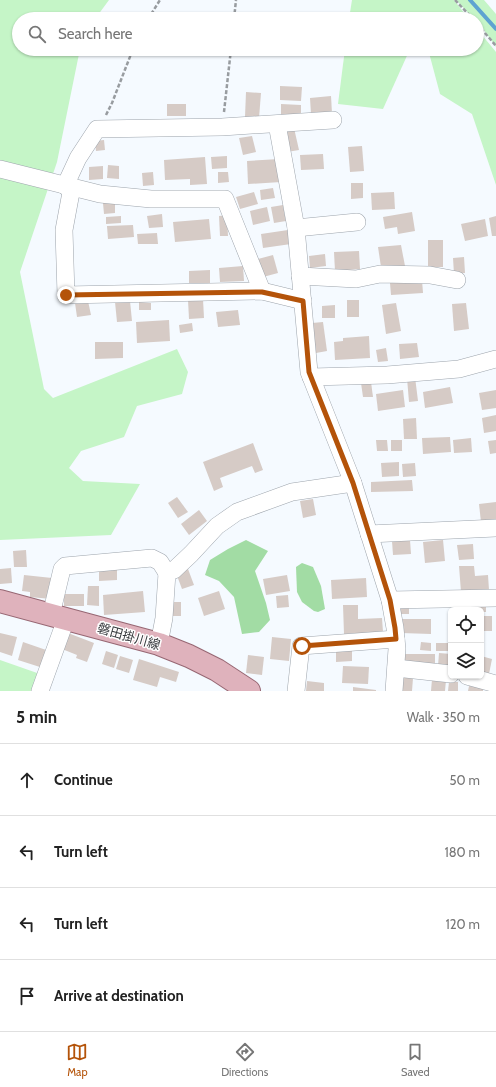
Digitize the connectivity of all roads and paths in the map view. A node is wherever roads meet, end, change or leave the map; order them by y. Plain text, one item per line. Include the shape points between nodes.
1 (160, 0) edge
2 (236, 0) edge
3 (455, 0) edge
4 (152, 12) edge
5 (235, 12) edge
6 (466, 12) edge
7 (484, 32) edge
8 (496, 46) edge
9 (130, 56) edge
10 (230, 56) edge
11 (333, 120) dead end
12 (277, 124) junction
13 (222, 127) junction
14 (97, 129) junction
15 (0, 169) edge
16 (69, 187) junction
17 (357, 222) dead end
18 (296, 228) junction
19 (300, 276) junction
20 (457, 280) dead end
21 (262, 292) junction
22 (303, 301) junction
23 (496, 359) edge
24 (311, 377) junction
25 (353, 483) junction
26 (496, 528) edge
27 (369, 534) junction
28 (168, 573) junction
29 (496, 598) edge
30 (0, 600) edge
31 (390, 600) junction
32 (59, 617) junction
33 (396, 639) junction
34 (159, 644) junction
35 (396, 668) junction
36 (448, 674) edge
37 (478, 679) edge
38 (496, 684) edge
39 (40, 691) edge
40 (249, 691) edge
41 (296, 691) edge
42 (394, 691) edge

1 - 4 path
2 - 5 path
3 - 6 path
7 - 8 path
9 - 14 path via 112,103
10 - 13 path
11 - 12 street
12 - 13 street
12 - 18 street
13 - 14 street
14 - 16 street via 78,158
15 - 16 street
16 - 21 street via 100,194 151,199 225,199
16 - 21 street via 64,230 66,295
17 - 18 street
18 - 19 street
19 - 20 street via 356,279 380,274 430,275
19 - 22 street
21 - 22 street
22 - 24 street
23 - 24 street via 459,369 387,375
24 - 25 street
25 - 27 street
25 - 28 street via 292,492 236,512 217,526 191,554
26 - 27 street
27 - 31 street
28 - 32 street via 160,562 152,558 65,566 62,568
28 - 34 street
29 - 31 street
30 - 32 main road, 磐田掛川線
31 - 33 street
32 - 34 main road, 磐田掛川線
32 - 39 street
33 - 35 street
33 - 41 street via 302,646
34 - 40 main road, 磐田掛川線 via 217,670
35 - 36 street
35 - 42 street
37 - 38 street

